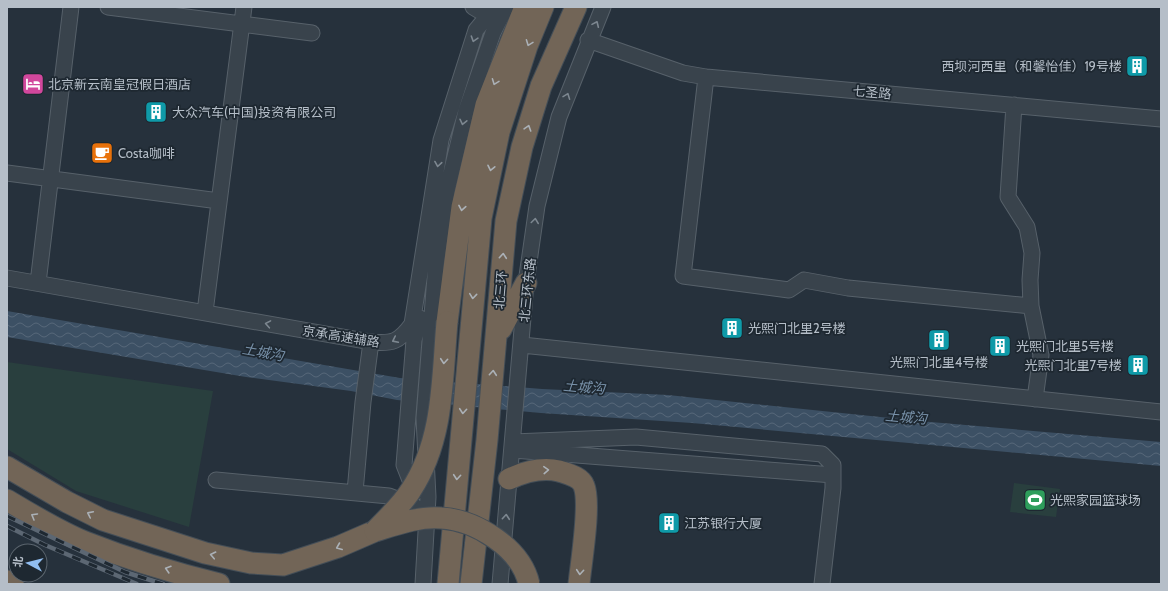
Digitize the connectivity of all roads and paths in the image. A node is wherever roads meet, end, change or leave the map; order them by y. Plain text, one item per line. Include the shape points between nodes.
1 (71, 7) edge
2 (108, 7) edge
3 (244, 7) edge
4 (473, 7) edge
5 (506, 7) edge
6 (525, 7) edge
7 (543, 7) edge
8 (576, 7) edge
9 (603, 7) edge
10 (492, 11) edge
11 (242, 26) junction
12 (312, 33) dead end
13 (588, 40) junction
14 (706, 77) junction
15 (1014, 105) junction
16 (1161, 119) edge
17 (7, 173) edge
18 (51, 178) junction
19 (219, 201) junction
20 (436, 264) junction
21 (7, 278) edge
22 (38, 283) junction
23 (526, 283) junction
24 (1031, 306) junction
25 (205, 312) junction
26 (497, 336) junction
27 (371, 342) junction
28 (521, 351) junction
29 (1035, 399) junction
30 (1161, 412) edge
31 (513, 440) junction
32 (7, 467) edge
33 (833, 475) junction
34 (509, 479) junction
35 (216, 480) dead end
36 (355, 492) junction
37 (7, 500) edge
38 (420, 510) junction
39 (375, 531) junction
40 (425, 551) junction
41 (7, 581) edge
42 (13, 584) edge
43 (219, 584) edge
44 (423, 584) edge
45 (448, 584) edge
46 (471, 584) edge
47 (500, 584) edge
48 (529, 584) edge
49 (579, 584) edge
50 (822, 584) edge

1 - 18 street
2 - 11 street
3 - 11 street
4 - 10 street
5 -> 20 street via 493,33 466,111 447,190
6 -> 39 highway, bridge via 486,105 462,207 447,322 438,423 425,466 411,491
7 -> 45 highway, 北三环 via 527,46 499,132 481,218
26 -> 8 highway, 北三环 via 506,221 522,147 541,86
13 -> 9 street, 北三环东路
10 -> 27 street, 京承高速辅路 via 476,30 441,140 412,324 397,340 386,344
11 - 12 street
11 - 19 street
13 - 14 street, 七圣路 via 683,73
23 -> 13 street, 北三环东路 via 537,206 559,117
14 - 15 street, 七圣路
14 - 24 street via 683,276 789,290 804,280 848,288
15 - 16 street, 七圣路
15 - 24 street via 1008,197 1027,227 1032,253
17 - 18 street
18 - 19 street
18 - 22 street
19 - 25 street
20 - 38 street via 414,340 407,417 404,465
20 - 40 street via 424,418 428,497
21 - 22 street, 京承高速辅路
22 - 25 street, 京承高速辅路
23 - 26 highway
23 - 28 street, 北三环东路
24 - 29 street via 1041,355
27 -> 25 street, 京承高速辅路
46 -> 26 highway, 北三环
27 - 36 street
28 - 29 street
28 - 31 street, 北三环东路
29 - 30 street
31 - 33 street
31 - 33 street via 636,437 822,454 834,465
31 - 34 street, 北三环东路
39 -> 32 highway via 338,547 283,565 251,563 205,553 103,520 66,502
33 - 50 street
47 -> 34 street, 北三环东路
34 -> 49 highway via 523,472 553,470 573,475 584,485 587,500
35 - 36 street
36 - 38 street via 389,496
43 -> 37 highway via 84,542
38 - 40 street
39 - 48 highway, bridge via 410,521 440,517 472,524 495,538 514,555
40 - 44 street
41 - 42 highway

